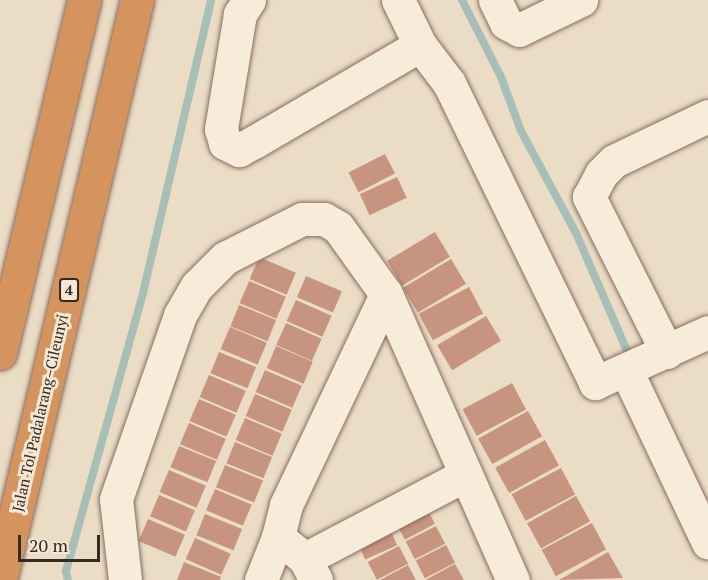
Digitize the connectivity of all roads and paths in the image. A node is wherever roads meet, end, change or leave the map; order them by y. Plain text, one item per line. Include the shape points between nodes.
1 (84, 0) edge
2 (137, 0) edge
3 (249, 0) edge
4 (398, 0) edge
5 (495, 0) edge
6 (581, 0) edge
7 (420, 45) junction
8 (708, 116) edge
9 (386, 294) junction
10 (708, 332) edge
11 (0, 353) edge
12 (647, 361) junction
13 (465, 475) junction
14 (278, 537) junction
15 (708, 543) edge
16 (310, 569) edge
17 (0, 580) edge
18 (125, 580) edge
19 (261, 580) edge
20 (513, 580) edge

1 - 11 highway
2 - 17 highway, Jalan Tol Padalarang–Cileunyi / 4
3 - 7 street via 240,14 221,129 225,143 239,150
4 - 7 street
5 - 6 street via 514,30 525,29
7 - 12 street via 449,83 595,383
8 - 12 street via 614,161 601,174 589,197
9 - 13 street
9 - 14 street via 286,505
9 - 18 street via 350,238 324,219 302,219 225,258 210,270 185,306 170,338 116,499
10 - 12 street
12 - 15 street
13 - 16 street
13 - 20 street
14 - 16 street
14 - 19 street

